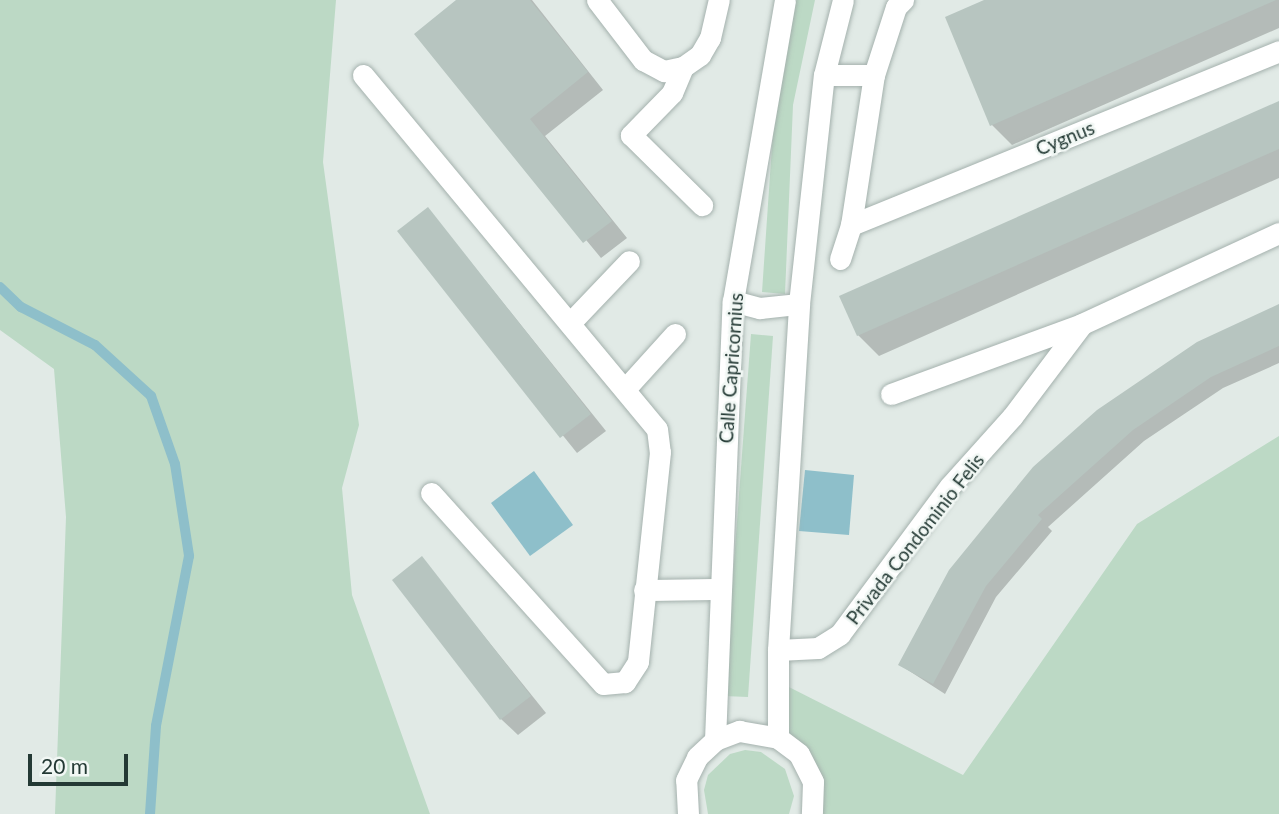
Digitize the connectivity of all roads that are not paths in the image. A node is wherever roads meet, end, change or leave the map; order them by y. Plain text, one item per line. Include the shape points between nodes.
1 (597, 0) edge
2 (719, 0) edge
3 (785, 0) edge
4 (843, 0) edge
5 (903, 0) edge
6 (1279, 51) edge
7 (683, 67) junction
8 (363, 75) dead end
9 (824, 75) junction
10 (874, 75) junction
11 (702, 205) dead end
12 (851, 225) junction
13 (1279, 233) edge
14 (840, 259) dead end
15 (629, 261) dead end
16 (733, 301) junction
17 (799, 304) junction
18 (571, 322) junction
19 (1082, 324) junction
20 (675, 334) dead end
21 (626, 388) junction
22 (891, 394) dead end
23 (431, 493) dead end
24 (719, 589) junction
25 (644, 590) junction
26 (778, 650) junction
27 (778, 738) junction
28 (715, 740) junction
29 (688, 814) edge
30 (812, 814) edge

1 - 7 street via 643,60 664,71
2 - 7 street via 710,38 700,55
3 - 16 street, Calle Capricornius
4 - 9 street
5 - 10 street via 896,7
6 - 12 street, Cygnus
7 - 11 street via 672,93 631,135
8 - 18 street
9 - 10 street
9 - 17 street
10 - 12 street
12 - 14 street
13 - 19 street, Privada Condominio Felis
15 - 18 street
16 - 17 street via 760,308
16 - 24 street, Calle Capricornius
17 - 26 street
18 - 21 street
19 - 22 street, Privada Condominio Felis
19 - 26 street, Privada Condominio Felis via 1012,417 950,486 840,634 818,648
20 - 21 street
21 - 25 street via 657,429 660,452
23 - 25 street via 603,684 625,682 638,662
24 - 25 street
24 - 28 street, Calle Capricornius
26 - 27 street
27 - 28 street via 739,731
27 - 30 street via 808,767 815,797
28 - 29 street via 696,757 686,780

